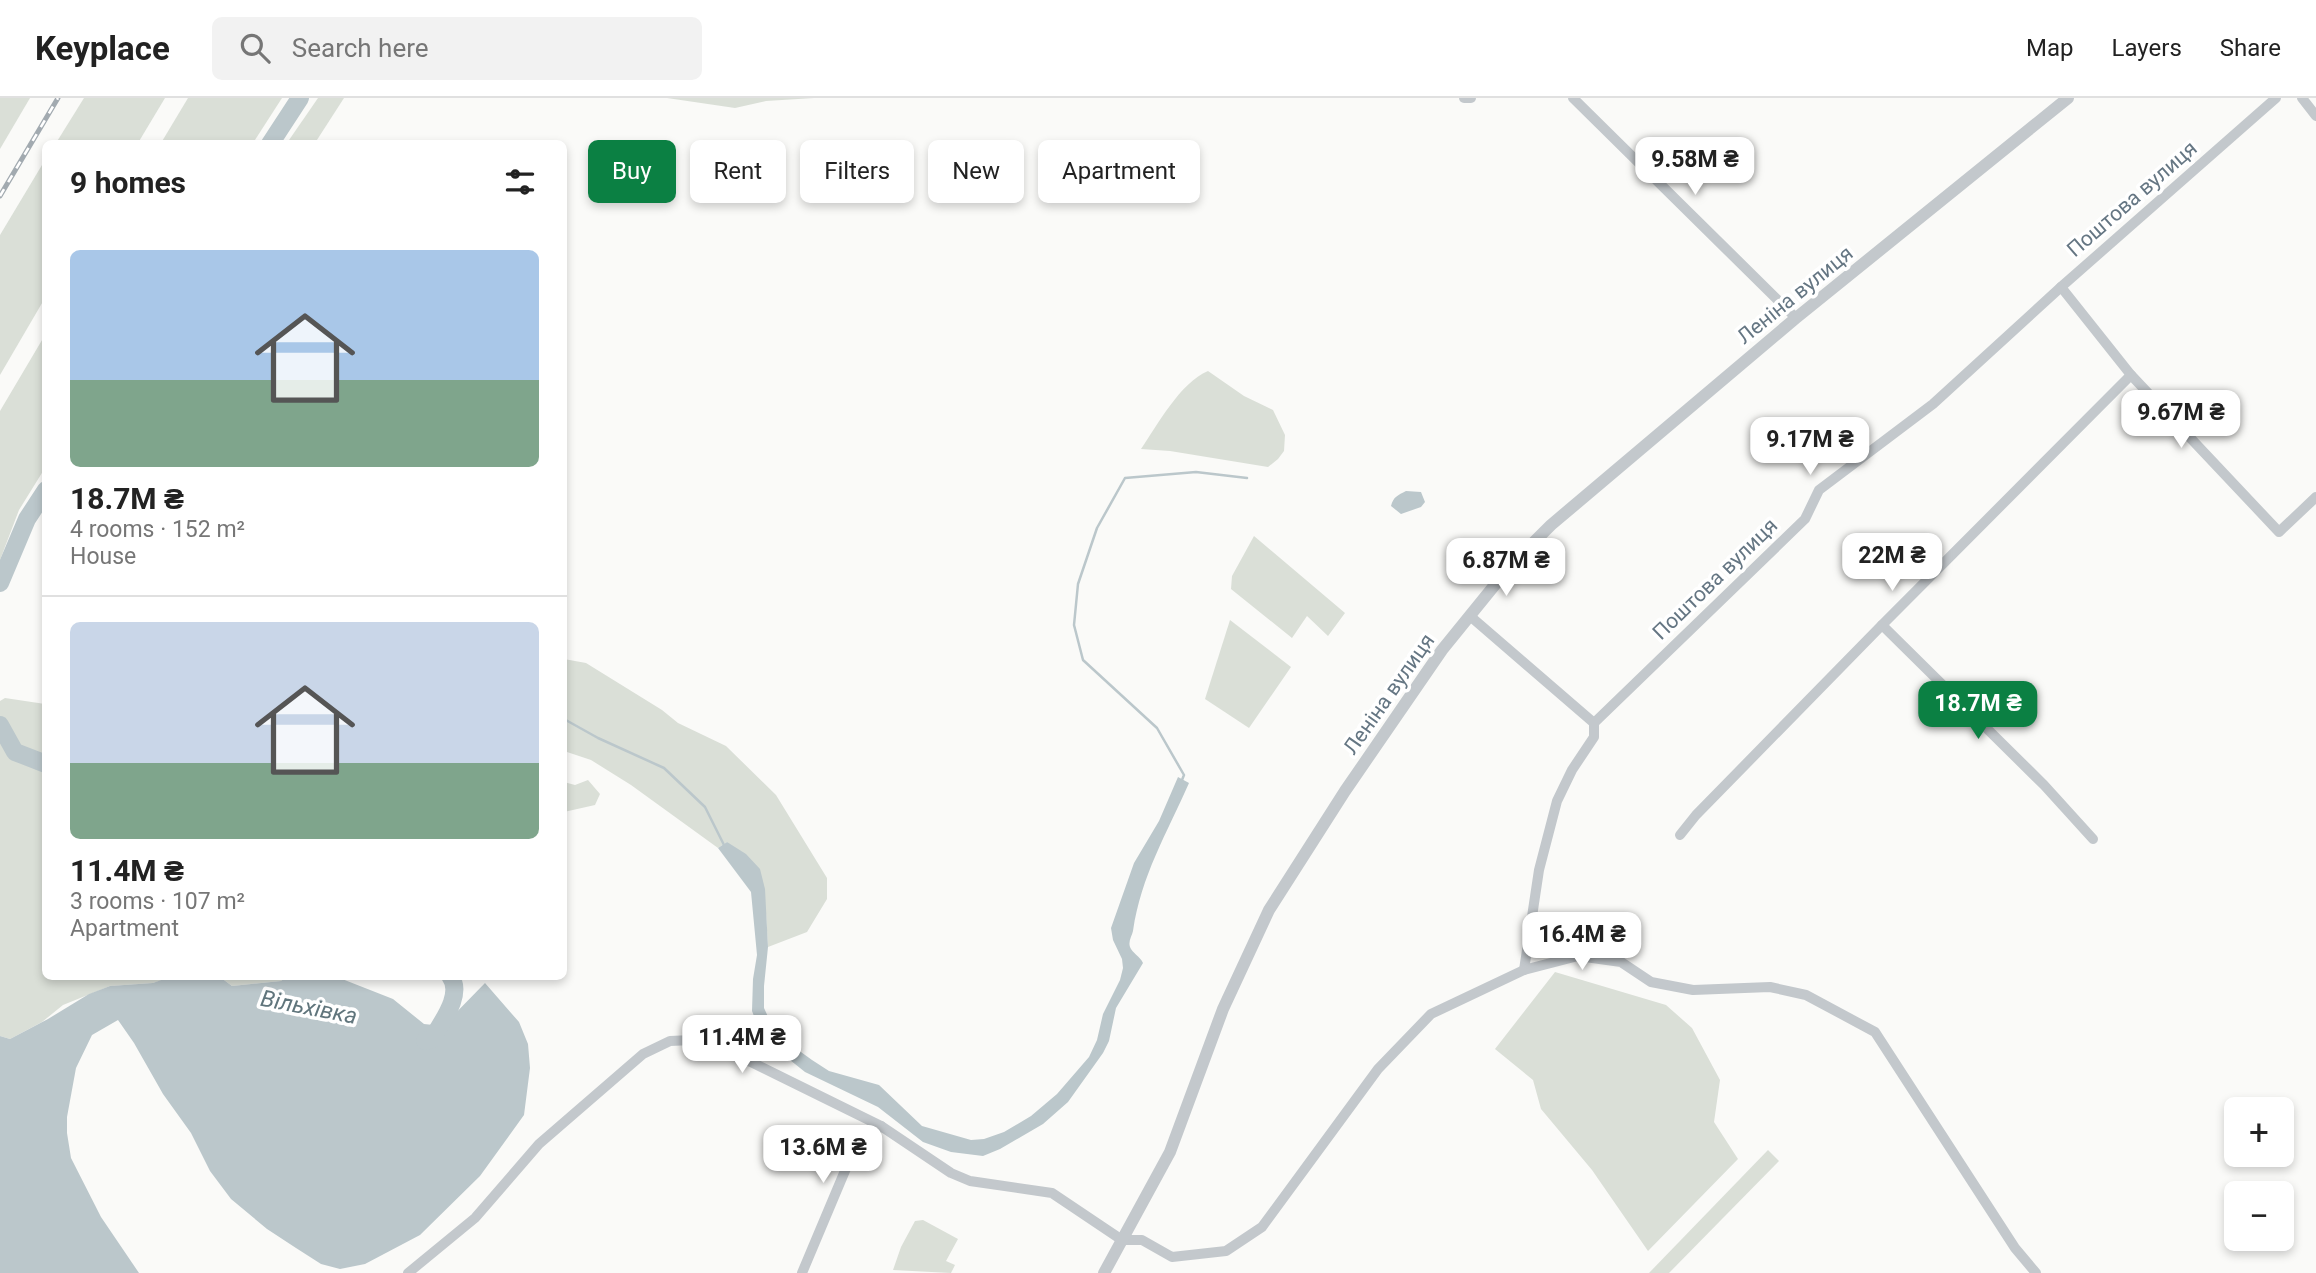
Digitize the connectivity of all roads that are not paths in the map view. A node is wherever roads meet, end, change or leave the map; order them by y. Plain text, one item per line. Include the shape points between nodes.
1 (1464, 98) edge
2 (1471, 98) edge
3 (1573, 98) edge
4 (2068, 98) edge
5 (2276, 98) edge
6 (2302, 98) edge
7 (2316, 116) edge
8 (2061, 287) junction
9 (1796, 318) junction
10 (2132, 375) junction
11 (2316, 497) edge
12 (1469, 616) junction
13 (1882, 625) junction
14 (1594, 723) junction
15 (1680, 835) dead end
16 (2093, 839) dead end
17 (1524, 970) junction
18 (881, 1126) junction
19 (1122, 1240) junction
20 (408, 1273) edge
21 (802, 1273) edge
22 (1104, 1273) edge
23 (2036, 1273) edge

1 - 2 street
3 - 9 street
4 - 9 street, Леніна вулиця
5 - 8 street, Поштова вулиця
6 - 7 street
8 - 10 street
8 - 14 street, Поштова вулиця via 1933,404 1819,489 1805,519
9 - 12 street, Леніна вулиця via 1551,525
10 - 11 street via 2279,532
10 - 13 street
12 - 14 street
12 - 19 street, Леніна вулиця via 1345,791 1269,910 1223,1009 1170,1152
13 - 15 street
13 - 16 street via 2045,785
14 - 17 street, Поштова вулиця via 1594,737 1557,801 1539,870
17 - 19 street via 1431,1014 1378,1069 1262,1227 1226,1251 1172,1257 1142,1240
17 - 23 street via 1578,956 1621,962 1651,982 1693,990 1770,987 1806,995 1874,1032
18 - 19 street via 951,1173 970,1181 1052,1193
18 - 20 street via 751,1062 692,1040 670,1041 643,1054 539,1144 475,1218
18 - 21 street via 855,1147
19 - 22 street, Леніна вулиця

